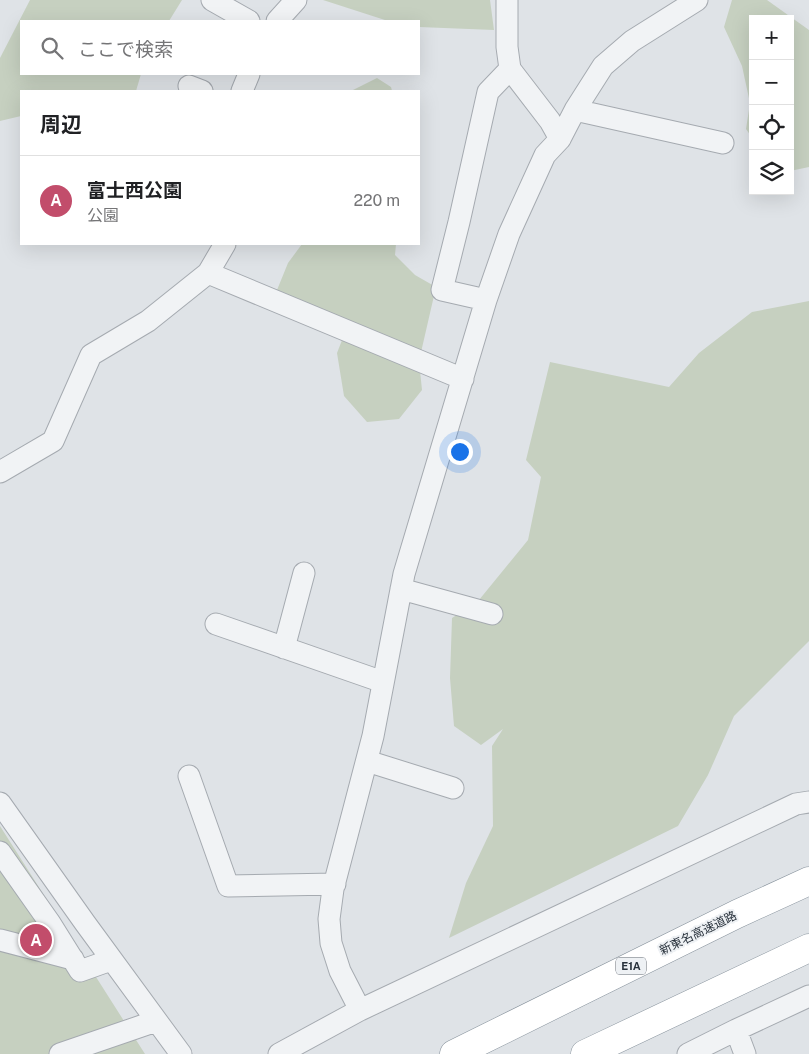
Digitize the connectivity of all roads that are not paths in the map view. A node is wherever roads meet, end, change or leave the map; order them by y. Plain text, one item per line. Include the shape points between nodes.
1 (212, 0) edge
2 (296, 0) edge
3 (507, 0) edge
4 (697, 0) edge
5 (247, 20) edge
6 (278, 20) edge
7 (510, 69) junction
8 (249, 75) edge
9 (242, 90) edge
10 (575, 110) junction
11 (560, 139) junction
12 (723, 142) dead end
13 (224, 245) edge
14 (208, 273) junction
15 (486, 300) junction
16 (463, 379) junction
17 (0, 472) edge
18 (304, 573) dead end
19 (401, 589) junction
20 (492, 614) dead end
21 (216, 624) dead end
22 (284, 648) junction
23 (383, 682) junction
24 (367, 761) junction
25 (189, 776) dead end
26 (453, 788) dead end
27 (809, 802) edge
28 (0, 803) edge
29 (0, 852) edge
30 (809, 882) edge
31 (335, 884) junction
32 (0, 940) edge
33 (809, 948) edge
34 (72, 959) junction
35 (111, 960) junction
36 (809, 996) edge
37 (360, 1010) junction
38 (156, 1021) junction
39 (736, 1030) junction
40 (60, 1054) edge
41 (181, 1054) edge
42 (279, 1054) edge
43 (454, 1054) edge
44 (585, 1054) edge
45 (688, 1054) edge
46 (745, 1054) edge

1 - 5 street
2 - 6 street
3 - 7 street
4 - 10 street via 632,41 604,66
7 - 11 street
7 - 15 street via 488,92 442,290
8 - 9 street
10 - 11 street
10 - 12 street
11 - 15 street via 545,155 509,234
13 - 14 street
14 - 16 street
14 - 17 street via 148,321 91,355 54,441
15 - 16 street
16 - 19 street
18 - 22 street
19 - 20 street
19 - 23 street
21 - 22 street
22 - 23 street
23 - 24 street
24 - 26 street
24 - 31 street
25 - 31 street via 228,886
27 - 37 street via 796,804
28 - 35 street
29 - 34 street
30 - 43 highway, 新東名高速道路 / E1A via 737,914
31 - 37 street via 330,919 331,943 340,971
32 - 34 street
33 - 44 highway
34 - 35 street via 80,971
35 - 38 street
36 - 39 street
37 - 42 street
38 - 40 street
38 - 41 street
39 - 45 street
39 - 46 street

